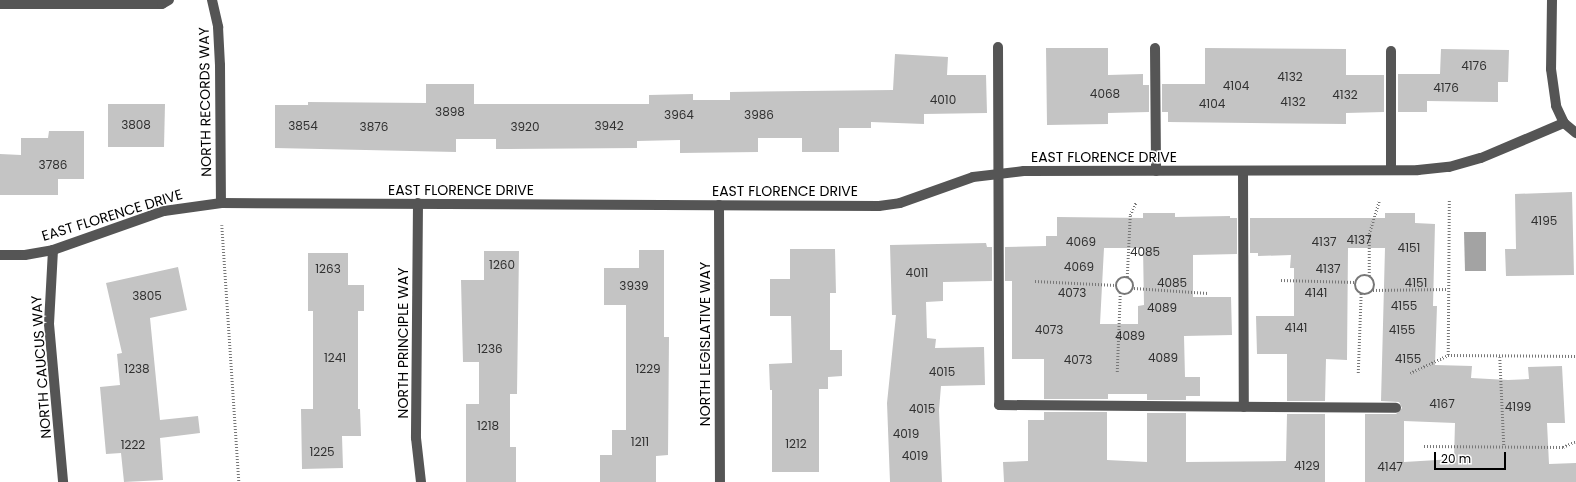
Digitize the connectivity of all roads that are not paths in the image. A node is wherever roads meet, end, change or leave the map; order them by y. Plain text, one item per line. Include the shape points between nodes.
1 (169, 0) edge
2 (212, 0) edge
3 (1552, 0) edge
4 (0, 4) edge
5 (998, 47) dead end
6 (1155, 48) dead end
7 (1391, 51) dead end
8 (1564, 123) junction
9 (1576, 133) edge
10 (1391, 170) junction
11 (1156, 171) junction
12 (1243, 171) junction
13 (998, 173) junction
14 (221, 203) junction
15 (418, 203) junction
16 (719, 205) junction
17 (53, 250) junction
18 (0, 255) edge
19 (1244, 407) junction
20 (1396, 408) dead end
21 (63, 482) edge
22 (422, 482) edge
23 (720, 482) edge

1 - 4 street via 162,4
2 - 14 street, NORTH RECORDS WAY via 218,27 220,65
3 - 8 street via 1551,70 1556,106
5 - 13 street
6 - 11 street
7 - 10 street
8 - 9 street
8 - 10 street, EAST FLORENCE DRIVE via 1481,158 1456,165 1418,170
10 - 12 street, EAST FLORENCE DRIVE
11 - 12 street, EAST FLORENCE DRIVE
11 - 13 street, EAST FLORENCE DRIVE
12 - 19 street
13 - 16 street, EAST FLORENCE DRIVE via 954,183 900,203 879,206
13 - 19 street via 999,405
14 - 15 street, EAST FLORENCE DRIVE
14 - 17 street, EAST FLORENCE DRIVE via 164,211
15 - 16 street, EAST FLORENCE DRIVE
15 - 22 street, NORTH PRINCIPLE WAY via 416,438
16 - 23 street, NORTH LEGISLATIVE WAY
17 - 18 street, EAST FLORENCE DRIVE via 25,255
17 - 21 street, NORTH CAUCUS WAY via 50,324
19 - 20 street

